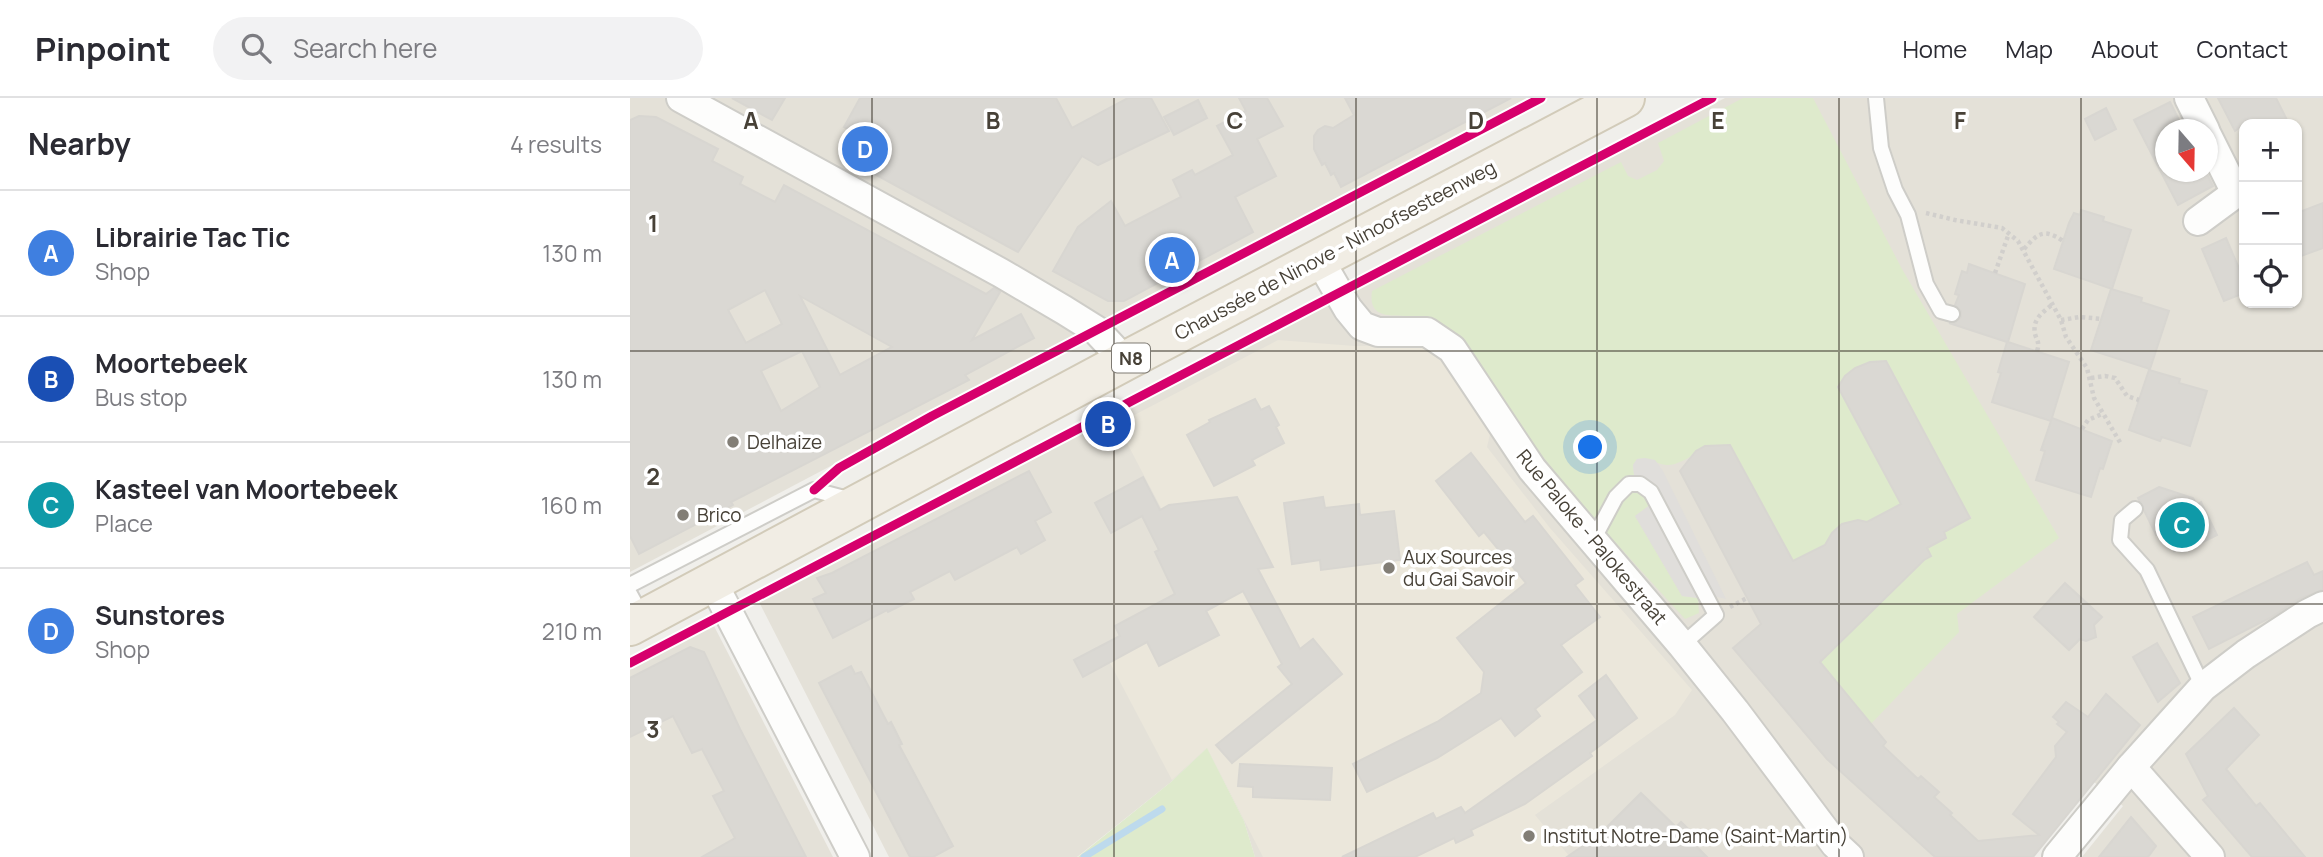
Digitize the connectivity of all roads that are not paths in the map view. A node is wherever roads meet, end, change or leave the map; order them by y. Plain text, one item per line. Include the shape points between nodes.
1 (681, 98) edge
2 (1625, 98) edge
3 (1876, 98) edge
4 (2189, 98) edge
5 (2199, 119) edge
6 (2218, 154) edge
7 (2239, 190) edge
8 (2239, 193) edge
9 (2198, 221) dead end
10 (1319, 259) junction
11 (1952, 314) dead end
12 (1125, 361) junction
13 (860, 503) junction
14 (2135, 509) dead end
15 (1593, 540) junction
16 (713, 583) junction
17 (630, 584) edge
18 (2323, 606) edge
19 (635, 613) edge
20 (1682, 645) junction
21 (2203, 687) junction
22 (2131, 767) junction
23 (855, 857) edge
24 (1849, 857) edge
25 (2057, 857) edge
26 (2210, 857) edge

1 - 12 street via 1064,310 1096,330
2 - 10 main road, Chaussée de Ninove - Ninoofsesteenweg / N8
3 - 11 lane via 1881,148 1908,215 1926,284 1941,311
4 - 5 street
6 - 7 street
8 - 9 street
10 - 12 main road, Chaussée de Ninove - Ninoofsesteenweg / N8
10 - 15 street, Rue Paloke - Palokestraat via 1362,326 1378,332 1427,332 1452,349 1532,469
12 - 13 main road, Chaussée de Ninove - Ninoofsesteenweg / N8
13 - 16 main road, Chaussée de Ninove - Ninoofsesteenweg / N8
13 - 17 lane via 814,490
14 - 21 lane via 2122,520 2120,540 2147,570
15 - 20 street, Rue Paloke - Palokestraat
15 - 20 lane via 1616,497 1629,484 1640,484 1651,492 1716,615
16 - 19 main road, N8
16 - 23 street
18 - 21 street
20 - 24 street, Rue Paloke - Palokestraat
21 - 22 street
22 - 25 street
22 - 26 street

